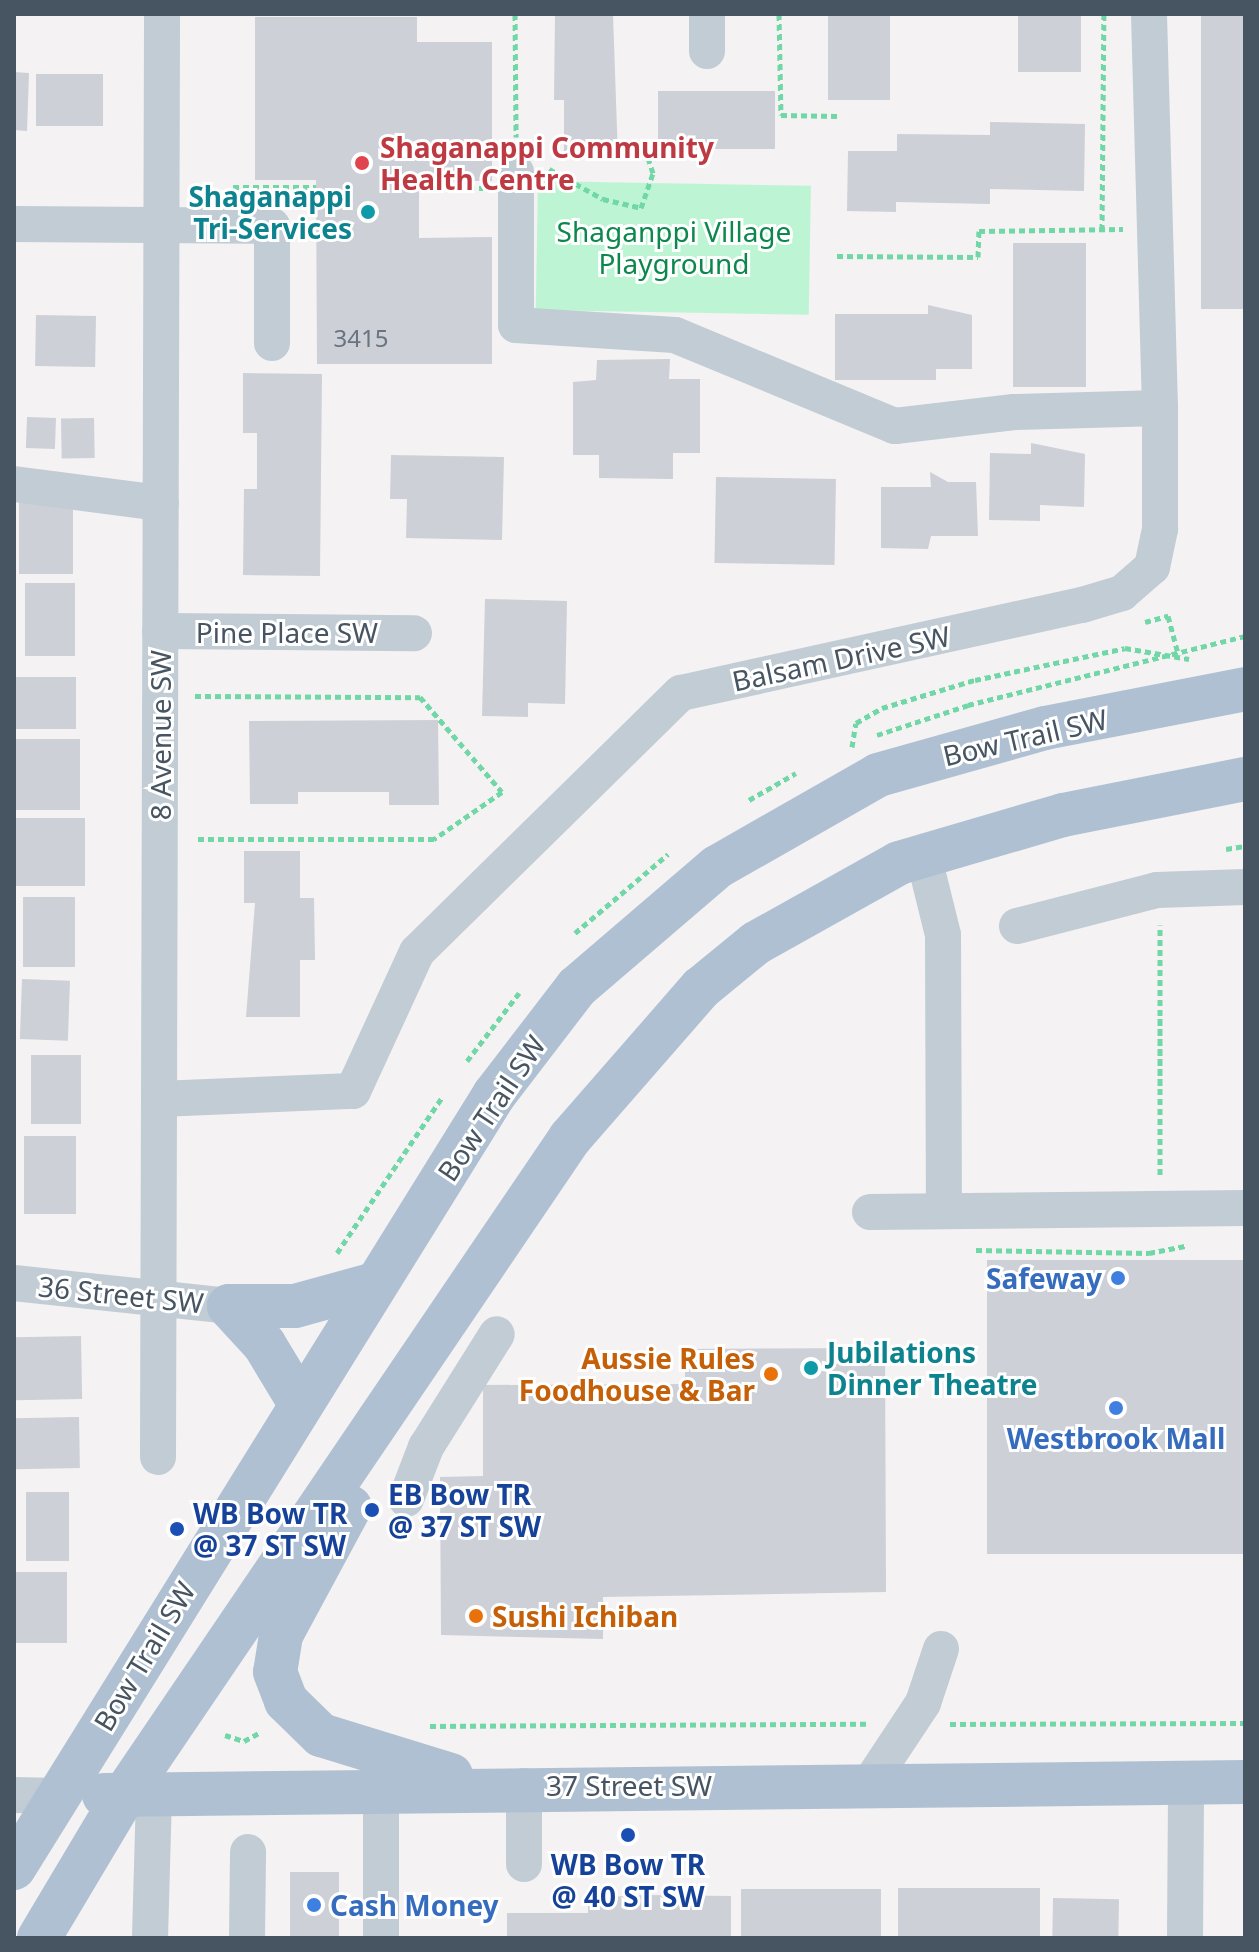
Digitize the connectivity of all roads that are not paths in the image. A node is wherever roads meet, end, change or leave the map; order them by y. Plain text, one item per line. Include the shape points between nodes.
1 (162, 14) edge
2 (707, 14) edge
3 (1149, 14) edge
4 (707, 51) dead end
5 (507, 179) road end
6 (14, 224) edge
7 (161, 227) junction
8 (272, 343) dead end
9 (1160, 408) junction
10 (14, 484) edge
11 (161, 503) junction
12 (160, 631) junction
13 (414, 633) dead end
14 (1245, 689) edge
15 (1245, 779) edge
16 (923, 854) junction
17 (1245, 887) edge
18 (1017, 926) dead end
19 (159, 1099) junction
20 (1245, 1208) edge
21 (944, 1210) junction
22 (870, 1212) dead end
23 (14, 1283) edge
24 (375, 1284) junction
25 (159, 1293) junction
26 (229, 1306) junction
27 (497, 1334) dead end
28 (299, 1402) junction
29 (368, 1437) junction
30 (158, 1457) dead end
31 (406, 1499) dead end
32 (941, 1649) dead end
33 (1245, 1782) edge
34 (870, 1783) junction
35 (1186, 1783) junction
36 (506, 1786) junction
37 (381, 1788) junction
38 (140, 1794) junction
39 (14, 1795) edge
40 (58, 1796) junction
41 (248, 1852) dead end
42 (524, 1864) dead end
43 (14, 1868) edge
44 (39, 1938) edge
45 (150, 1938) edge
46 (247, 1938) edge
47 (381, 1938) edge
48 (1185, 1938) edge

1 - 7 street, 8 Avenue SW
2 - 4 street
3 - 9 street, Balsam Drive SW via 1149,229
5 - 9 street via 516,325 675,335 895,426 1014,412
6 - 7 street
7 - 8 street via 272,226
7 - 11 street, 8 Avenue SW
9 - 19 street, Balsam Drive SW via 1152,567 1122,593 681,693 417,952 353,1091
10 - 11 street
11 - 12 street, 8 Avenue SW
12 - 13 street, Pine Place SW
12 - 19 street, 8 Avenue SW
14 - 24 main road, Bow Trail SW via 1045,728 878,775 717,867 577,987 494,1095
15 - 16 main road, Bow Trail SW via 1063,815
16 - 21 street via 943,935
16 - 29 main road, Bow Trail SW via 851,885 756,943 650,1040 570,1138
17 - 18 street via 1157,890
19 - 25 street, 8 Avenue SW
20 - 21 street
21 - 22 street
23 - 25 street, 36 Street SW
24 - 26 main road, 36 Street SW via 295,1306
24 - 28 main road, Bow Trail SW
25 - 26 street, 36 Street SW
25 - 30 street, 8 Avenue SW
26 - 28 main road, 36 Street SW via 264,1344
27 - 31 street via 426,1447
28 - 40 main road, Bow Trail SW
29 - 36 main road via 354,1499 281,1635 275,1672 286,1701 321,1735
29 - 38 main road, Bow Trail SW
32 - 34 street via 923,1703
33 - 35 main road, 37 Street SW
34 - 35 main road, 37 Street SW
34 - 36 main road, 37 Street SW
35 - 48 street
36 - 37 main road, 37 Street SW
36 - 42 street
37 - 38 main road, 37 Street SW
37 - 47 street
38 - 40 main road, 37 Street SW
38 - 44 main road, Bow Trail SW
38 - 45 street
39 - 40 street, 37 Street SW
40 - 43 main road, Bow Trail SW
41 - 46 street

